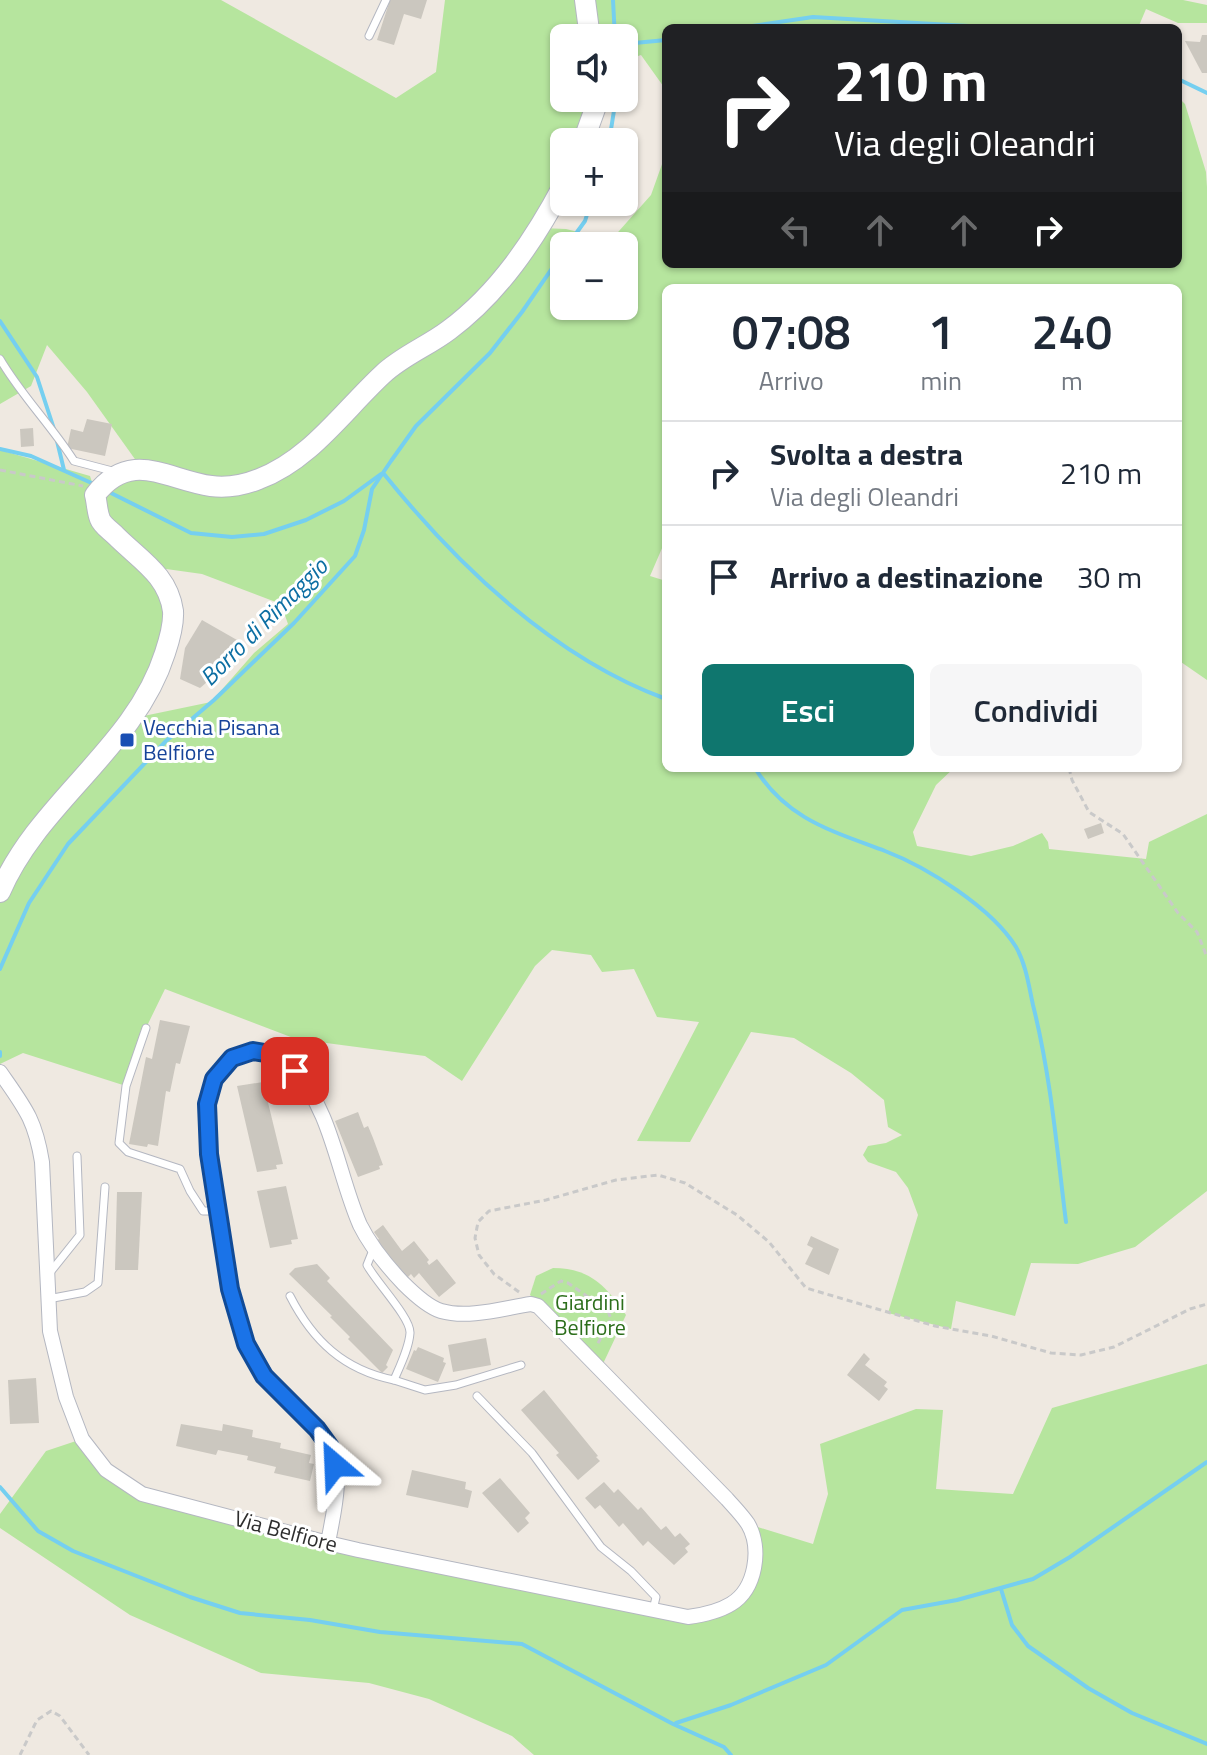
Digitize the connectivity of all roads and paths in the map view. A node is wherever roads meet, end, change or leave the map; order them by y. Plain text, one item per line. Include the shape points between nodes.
1 (386, 0) edge
2 (585, 0) edge
3 (588, 24) edge
4 (369, 36) dead end
5 (550, 211) edge
6 (0, 359) edge
7 (0, 470) edge
8 (118, 473) junction
9 (100, 489) junction
10 (1071, 772) edge
11 (0, 892) edge
12 (1207, 957) edge
13 (146, 1028) dead end
14 (0, 1072) edge
15 (77, 1156) dead end
16 (105, 1187) dead end
17 (218, 1212) junction
18 (374, 1248) junction
19 (47, 1277) junction
20 (290, 1296) dead end
21 (48, 1299) junction
22 (531, 1304) junction
23 (1207, 1304) edge
24 (590, 1357) junction
25 (521, 1365) dead end
26 (394, 1380) junction
27 (477, 1396) dead end
28 (328, 1543) junction
29 (653, 1610) junction
30 (20, 1755) edge
31 (89, 1755) edge

1 - 4 lane
2 - 3 main road
5 - 8 main road via 479,304 386,371 288,464 235,486 211,486 142,469
6 - 8 lane via 74,461
7 - 9 path
8 - 9 main road
9 - 11 main road via 95,495 100,520 168,590 173,615 168,642 141,707 30,841
10 - 12 path via 1089,812 1123,834 1197,932
13 - 17 lane via 126,1086 119,1143 128,1152 180,1169 203,1211
14 - 19 street, Via Belfiore via 31,1116 38,1136
15 - 19 lane via 80,1235
16 - 21 lane via 98,1283 85,1292
17 - 18 street via 207,1104 214,1079 232,1058 253,1051 277,1055 316,1102 360,1225
17 - 28 street via 230,1289 246,1344 264,1376 330,1447 336,1495
18 - 22 street via 409,1290 440,1311 463,1314
18 - 26 lane via 367,1265 409,1321 410,1334
19 - 21 street, Via Belfiore
20 - 26 lane via 304,1323 345,1362 371,1376
21 - 28 street, Via Belfiore via 66,1397 82,1439 106,1470 142,1494
22 - 23 path via 479,1255 478,1222 489,1211 658,1175 685,1183 737,1215 769,1242 806,1288 935,1326 1081,1355 1114,1347
22 - 24 street, Via Belfiore
22 - 24 path via 561,1281 608,1311 611,1319
24 - 29 street, Via Belfiore via 727,1499 755,1542 755,1564 734,1603 688,1617
25 - 26 lane via 425,1390
27 - 29 lane via 532,1453 601,1547 656,1597
28 - 29 street, Via Belfiore
30 - 31 path via 37,1720 51,1711

